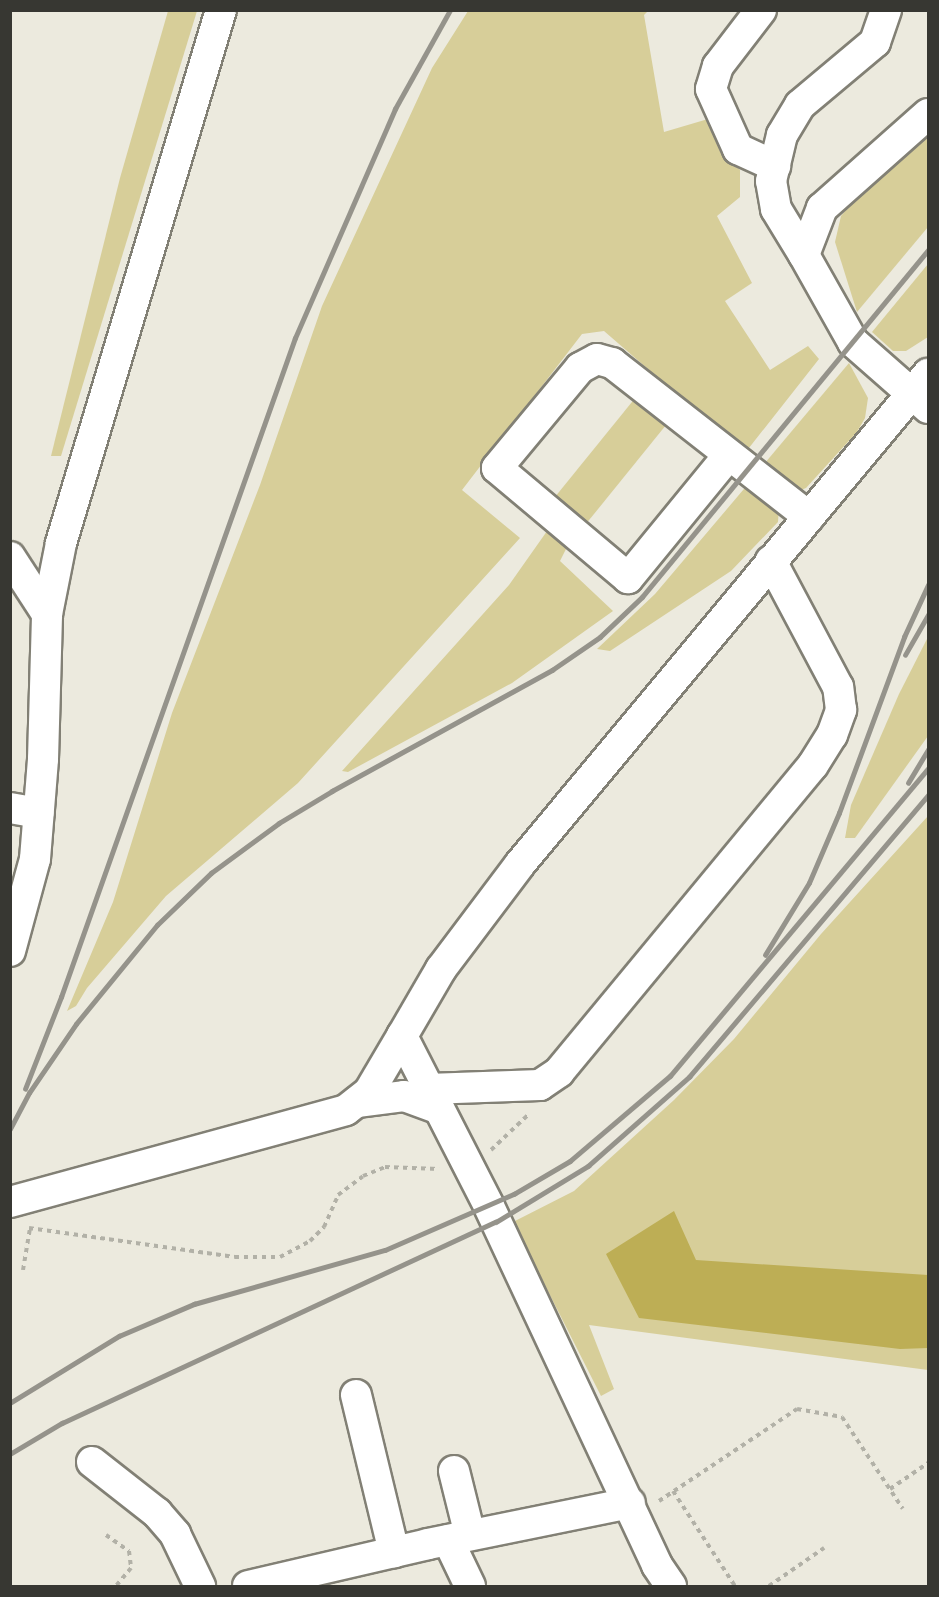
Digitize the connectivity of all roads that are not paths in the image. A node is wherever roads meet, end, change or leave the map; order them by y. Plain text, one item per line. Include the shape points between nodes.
1 (221, 10) edge
2 (761, 10) edge
3 (886, 10) edge
4 (928, 114) edge
5 (775, 166) junction
6 (804, 255) junction
7 (923, 392) edge
8 (728, 456) junction
9 (809, 517) junction
10 (10, 557) edge
11 (771, 561) junction
12 (47, 614) junction
13 (25, 811) edge
14 (10, 951) edge
15 (402, 1036) junction
16 (434, 1099) junction
17 (357, 1102) junction
18 (15, 1214) edge
19 (357, 1395) dead end
20 (92, 1462) dead end
21 (454, 1471) dead end
22 (632, 1510) junction
23 (459, 1538) junction
24 (394, 1552) junction
25 (332, 1577) edge
26 (200, 1587) edge
27 (248, 1587) edge
28 (470, 1587) edge
29 (671, 1587) edge

1 - 12 lane via 119,341 61,543
2 - 5 lane via 718,66 711,89 738,149
3 - 5 lane via 874,42 800,105 782,135
4 - 6 lane via 822,208
5 - 6 lane via 771,182 776,209
6 - 7 lane via 853,342
7 - 9 lane
8 - 8 lane via 612,363 597,359 580,368 497,468 628,578
8 - 9 lane
9 - 11 lane
10 - 12 lane
11 - 15 lane via 501,889 441,969
11 - 16 lane via 838,687 841,710 832,735 813,765 559,1072 540,1085
12 - 13 lane
13 - 14 lane via 35,859
15 - 16 lane
15 - 17 lane via 369,1092
16 - 17 lane via 404,1096
16 - 22 lane
17 - 18 lane via 316,1120
19 - 24 lane
20 - 26 lane via 157,1513 194,1566
21 - 23 lane
22 - 23 lane
22 - 29 lane
23 - 24 lane
23 - 28 lane
24 - 25 lane
25 - 27 lane

